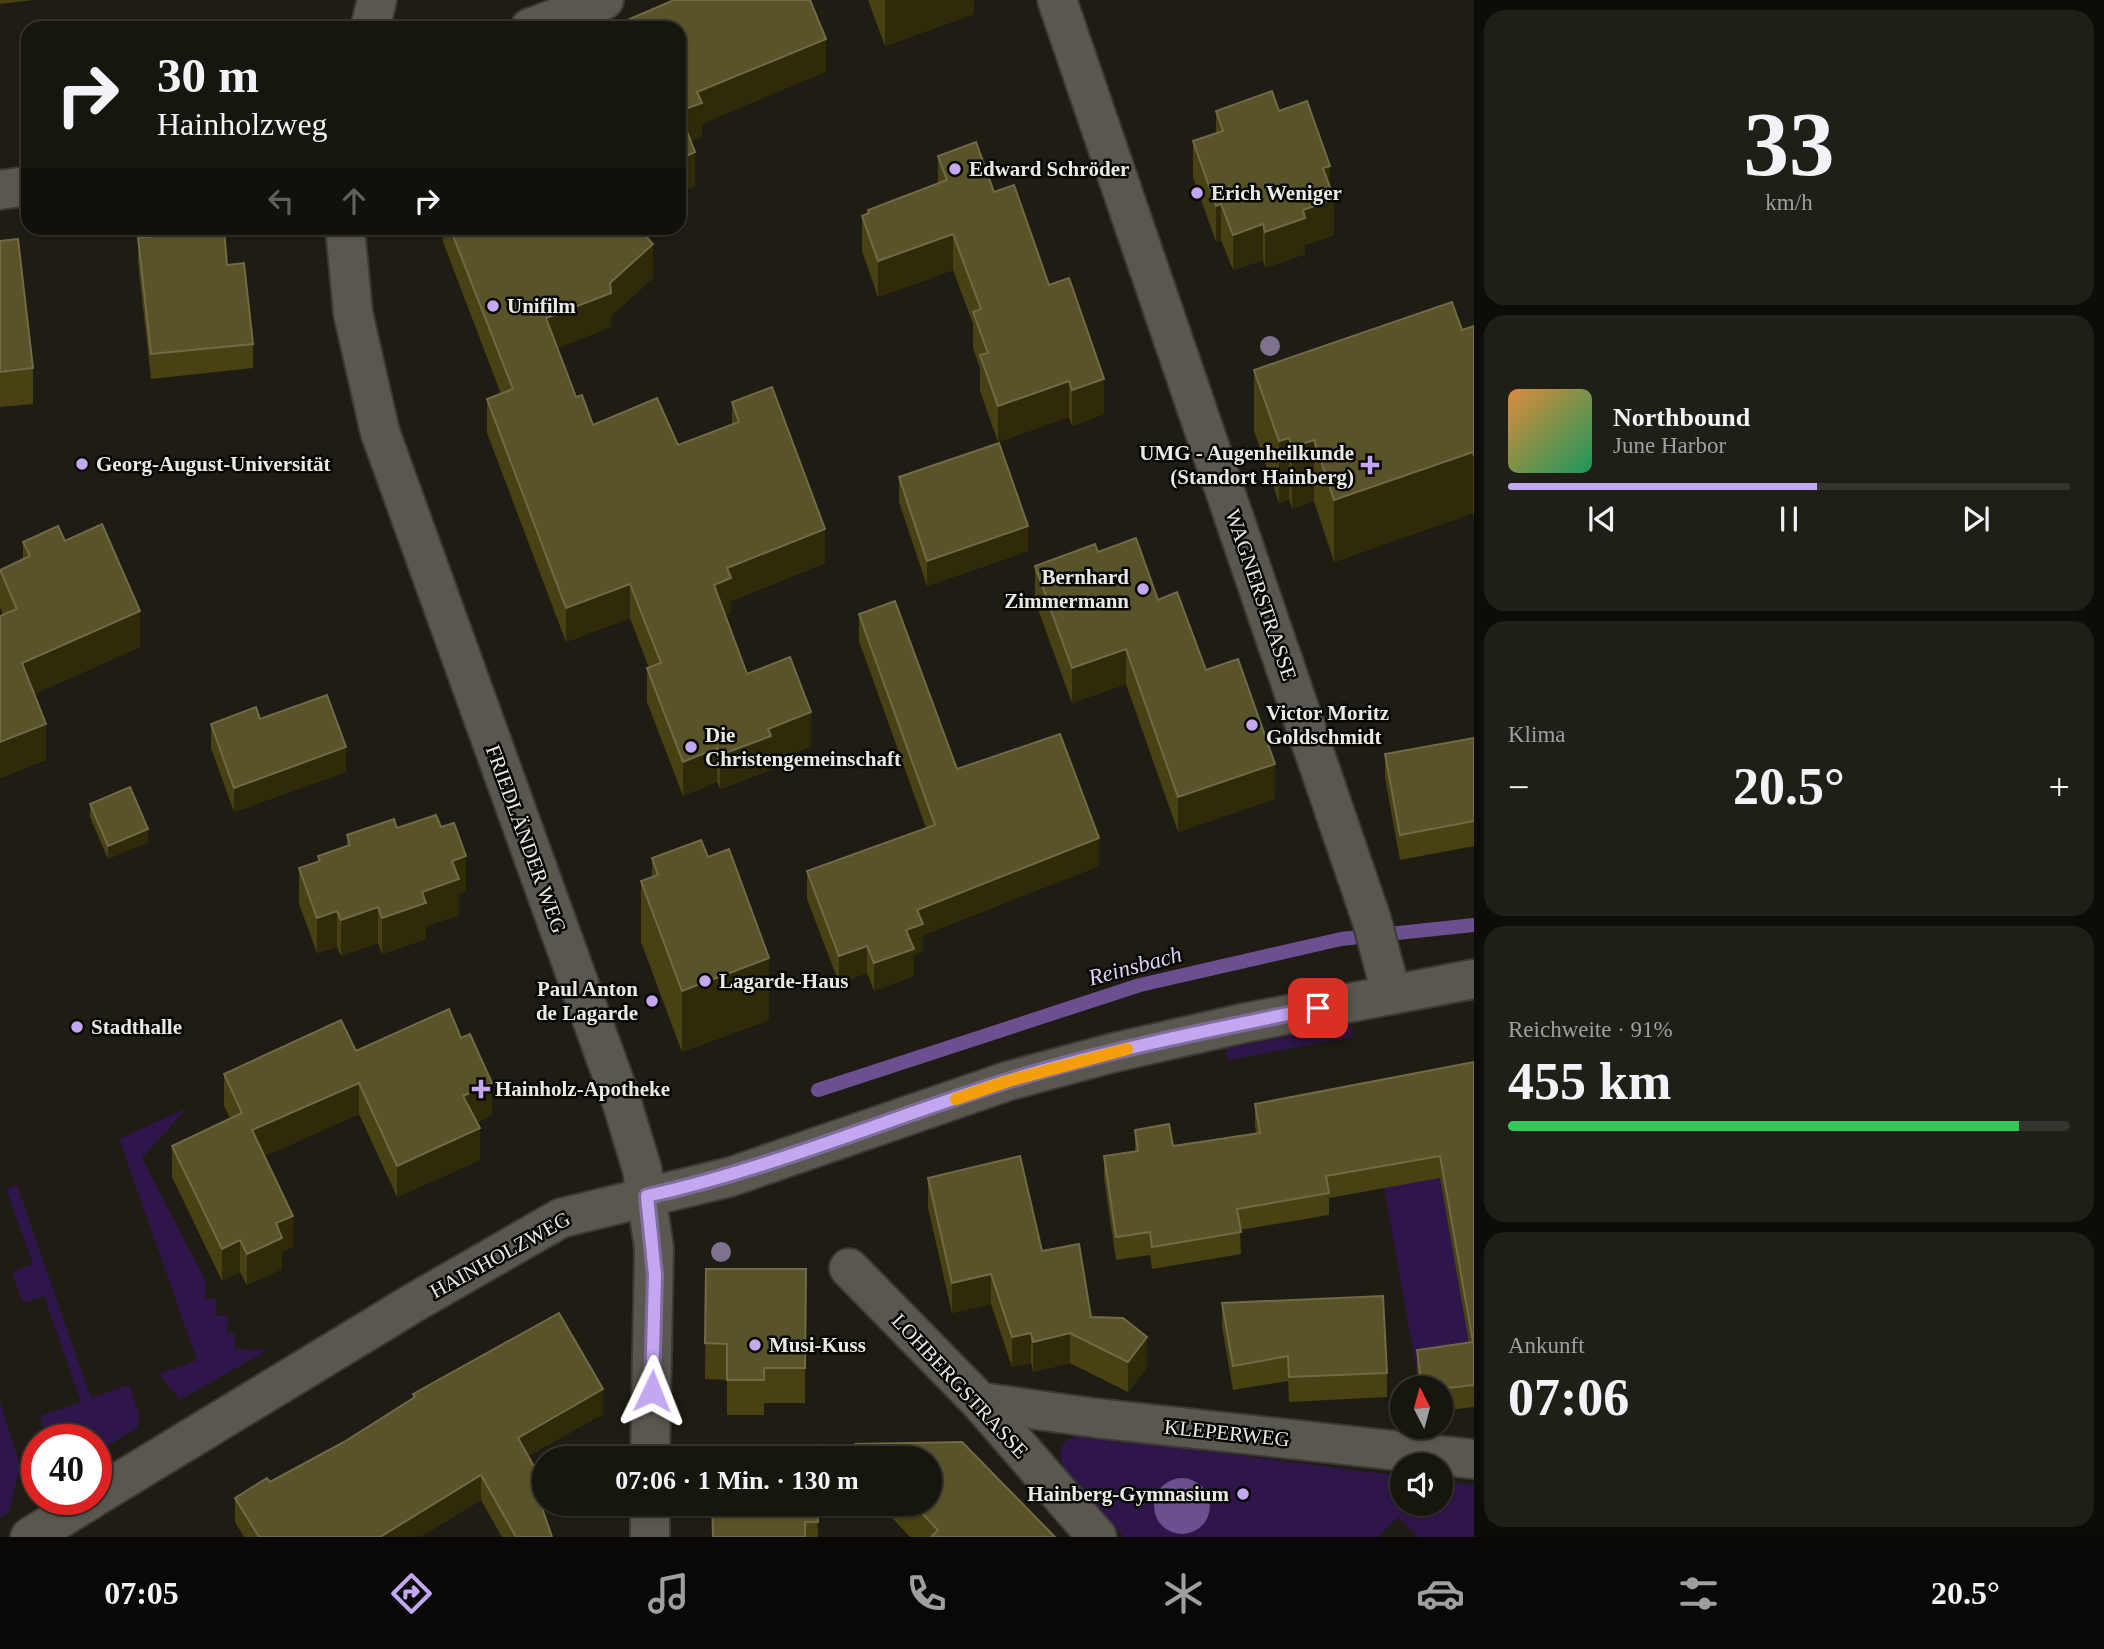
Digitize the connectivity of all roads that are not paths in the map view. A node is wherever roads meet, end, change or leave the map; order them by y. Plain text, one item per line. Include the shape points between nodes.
1 (377, 0) edge
2 (604, 0) edge
3 (1057, 0) edge
4 (372, 21) edge
5 (548, 21) edge
6 (21, 187) edge
7 (0, 190) edge
8 (346, 235) edge
9 (1474, 979) edge
10 (1391, 993) junction
11 (647, 1196) junction
12 (849, 1268) dead end
13 (980, 1402) junction
14 (650, 1446) edge
15 (1474, 1459) edge
16 (112, 1486) edge
17 (66, 1515) edge
18 (650, 1516) edge
19 (30, 1537) edge
20 (650, 1537) edge
21 (1097, 1537) edge

1 - 4 street
2 - 5 street
3 - 10 street, WAGNERSTRASSE via 1376,934
6 - 7 street
8 - 11 street, FRIEDLÄNDER WEG via 353,313 380,432 621,1100
9 - 10 street, HAINHOLZWEG
10 - 11 street, HAINHOLZWEG via 1189,1035 1008,1081 730,1177
11 - 14 street, FRIEDLÄNDER WEG via 655,1275
11 - 16 street, HAINHOLZWEG via 547,1225
12 - 13 street, LOHBERGSTRASSE
13 - 15 street, KLEPERWEG
13 - 21 street, LOHBERGSTRASSE
17 - 19 street
18 - 20 street

